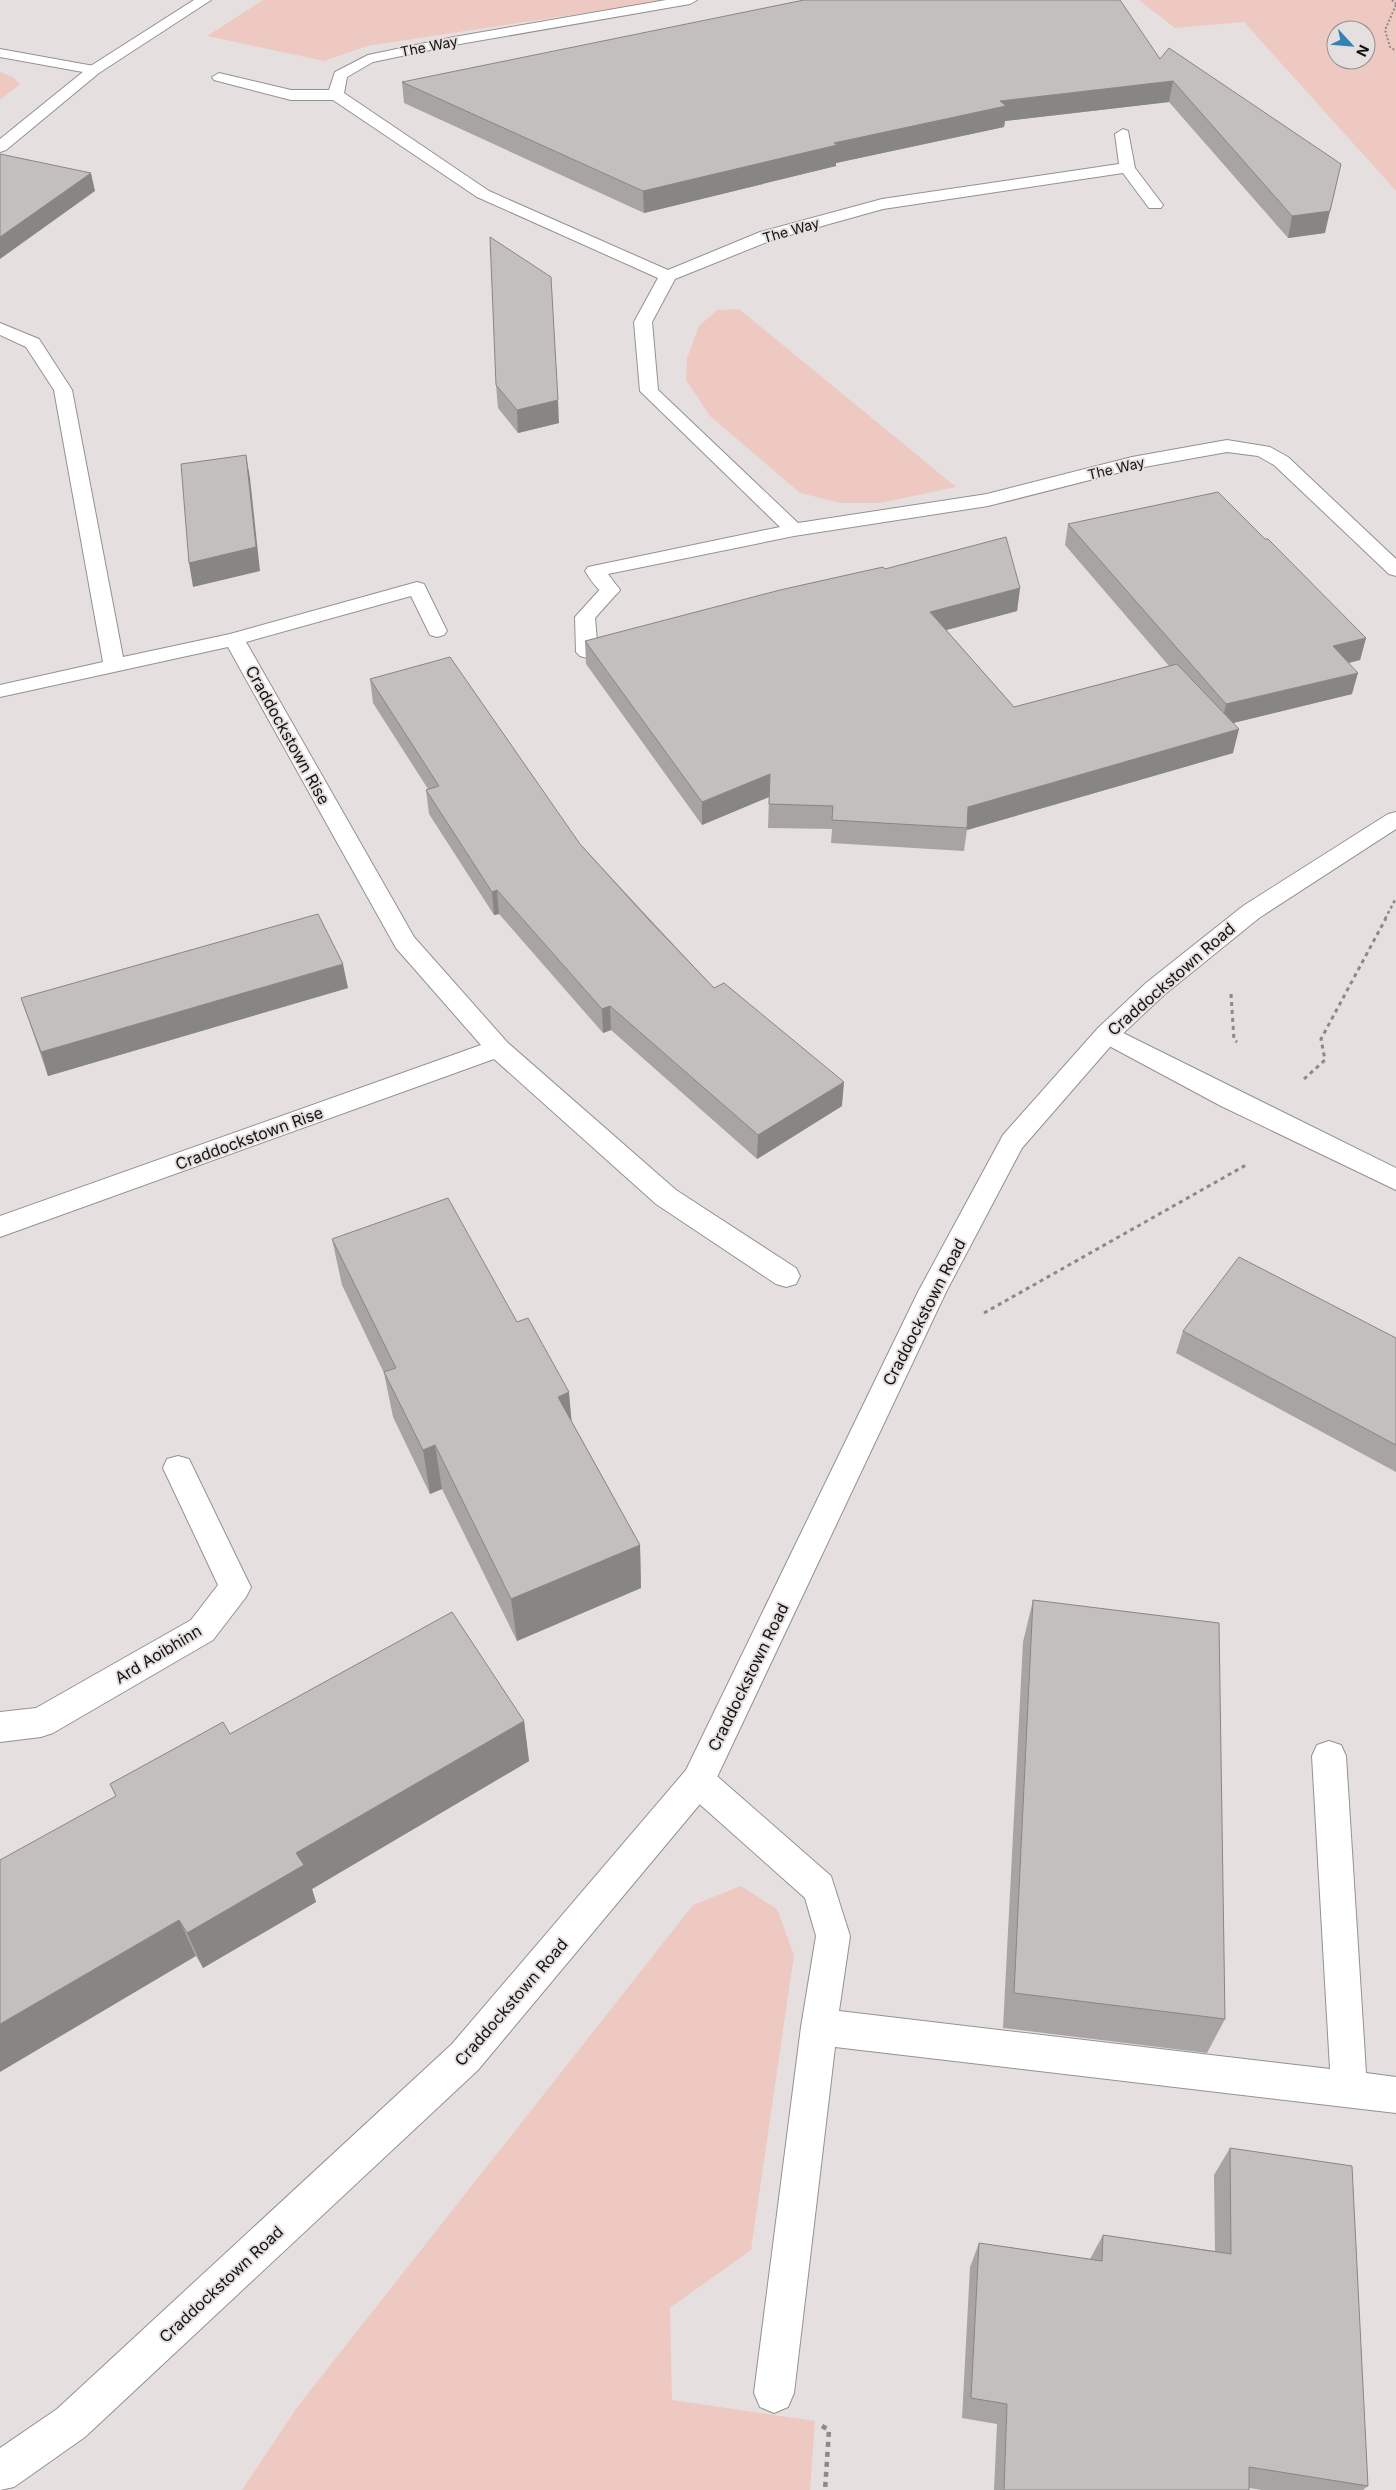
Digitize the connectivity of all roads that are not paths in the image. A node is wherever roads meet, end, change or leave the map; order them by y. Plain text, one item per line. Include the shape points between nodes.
1 (204, 0) edge
2 (690, 0) edge
3 (0, 53) edge
4 (94, 70) junction
5 (219, 77) dead end
6 (336, 95) junction
7 (1123, 134) dead end
8 (0, 147) edge
9 (1127, 168) junction
10 (1155, 205) dead end
11 (668, 276) junction
12 (0, 328) edge
13 (794, 530) junction
14 (1396, 570) edge
15 (437, 631) dead end
16 (234, 639) junction
17 (587, 652) dead end
18 (114, 665) junction
19 (0, 691) edge
20 (1396, 819) edge
21 (1107, 1034) junction
22 (498, 1048) junction
23 (1396, 1180) edge
24 (0, 1227) edge
25 (786, 1276) dead end
26 (178, 1468) dead end
27 (0, 1727) edge
28 (1329, 1756) dead end
29 (698, 1780) junction
30 (819, 2027) junction
31 (1349, 2089) junction
32 (1396, 2095) edge
33 (774, 2393) dead end
34 (0, 2474) edge

1 - 4 street
2 - 6 street, The Way via 368,59 340,75
3 - 4 street
4 - 8 street
5 - 6 street via 291,96
6 - 11 street via 484,194
7 - 9 street
9 - 10 street
9 - 11 street, The Way via 882,204 766,236
11 - 13 street via 643,322 649,391
12 - 18 street via 34,343 63,390
13 - 14 street, The Way via 988,500 1132,463 1227,446 1263,451 1281,461
13 - 17 street, The Way via 595,571 610,590 585,617
15 - 16 street via 417,588
16 - 18 street
16 - 22 street, Craddockstown Rise via 405,942
18 - 19 street
20 - 21 street, Craddockstown Road via 1251,912 1155,989
21 - 23 street via 1230,1099
21 - 29 street, Craddockstown Road via 1012,1142 932,1292
22 - 24 street, Craddockstown Rise
22 - 25 street, Craddockstown Rise via 666,1197
26 - 27 street, Ard Aoibhinn via 235,1587 202,1630 41,1722
28 - 31 street
29 - 30 street via 818,1888 833,1936
29 - 34 street, Craddockstown Road via 465,2057 70,2423
30 - 31 street
30 - 33 street
31 - 32 street

